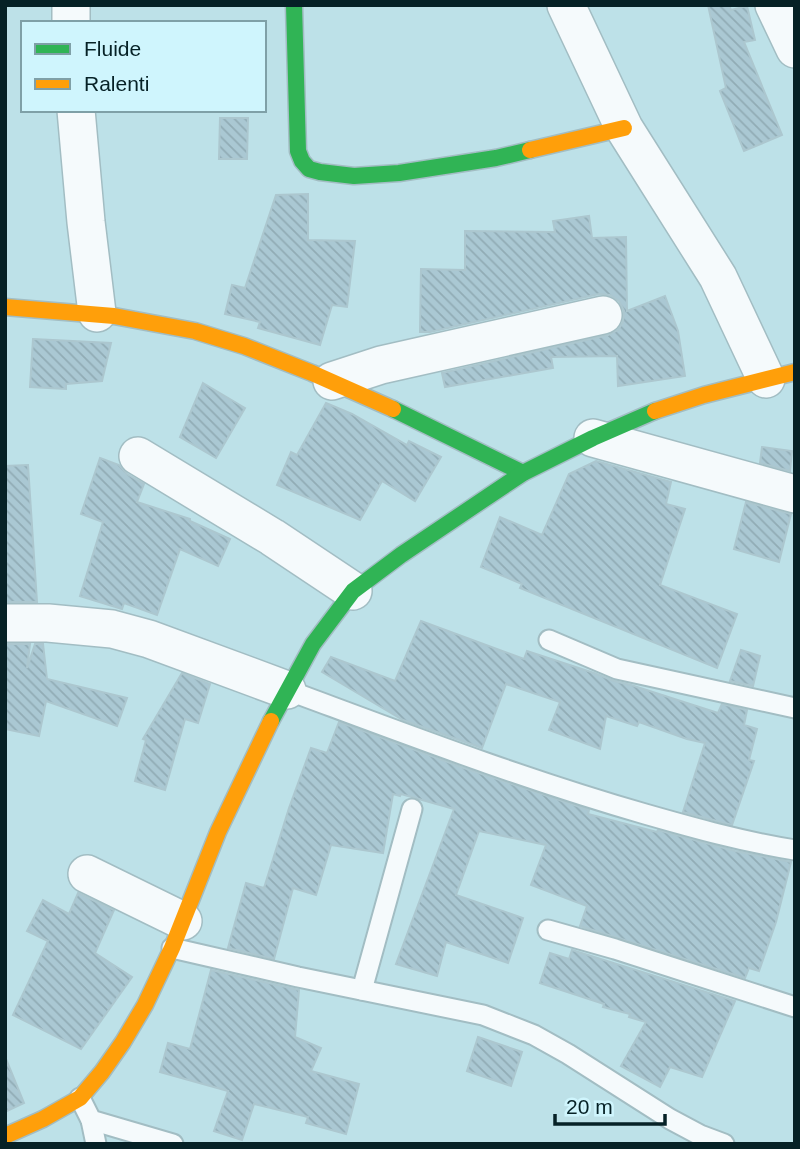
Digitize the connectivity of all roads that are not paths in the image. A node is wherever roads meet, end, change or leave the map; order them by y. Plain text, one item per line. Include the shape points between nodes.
1 (294, 5) edge
2 (566, 5) edge
3 (774, 5) edge
4 (795, 49) edge
5 (76, 112) edge
6 (624, 128) junction
7 (5, 307) edge
8 (97, 313) junction
9 (603, 314) dead end
10 (780, 376) edge
11 (332, 381) junction
12 (593, 438) junction
13 (138, 456) dead end
14 (523, 473) junction
15 (795, 494) edge
16 (353, 591) junction
17 (5, 623) edge
18 (550, 640) dead end
19 (287, 690) junction
20 (795, 708) edge
21 (412, 809) dead end
22 (795, 850) edge
23 (88, 874) dead end
24 (548, 930) dead end
25 (177, 934) junction
26 (362, 990) junction
27 (795, 1007) edge
28 (80, 1098) junction
29 (91, 1120) junction
30 (5, 1136) edge
31 (96, 1144) edge
32 (173, 1144) edge
33 (724, 1144) edge

1 - 6 street via 298,151 309,169 354,176 399,173 496,158
2 - 6 street
3 - 4 street
5 - 8 street
6 - 10 street
7 - 8 street
8 - 11 street via 221,338
9 - 11 street via 381,365
10 - 12 street via 704,395
11 - 14 street
12 - 14 street
12 - 15 street
13 - 16 street
14 - 16 street
16 - 19 street via 313,644
17 - 19 street via 112,629
18 - 20 lane via 617,669
19 - 22 lane via 571,793 715,834
19 - 25 street via 218,832
21 - 26 lane
23 - 25 street
24 - 27 lane
25 - 26 lane
25 - 28 street via 145,1005
26 - 33 lane via 483,1015 534,1035 670,1119
28 - 29 lane
28 - 30 street
29 - 31 lane
29 - 32 lane

